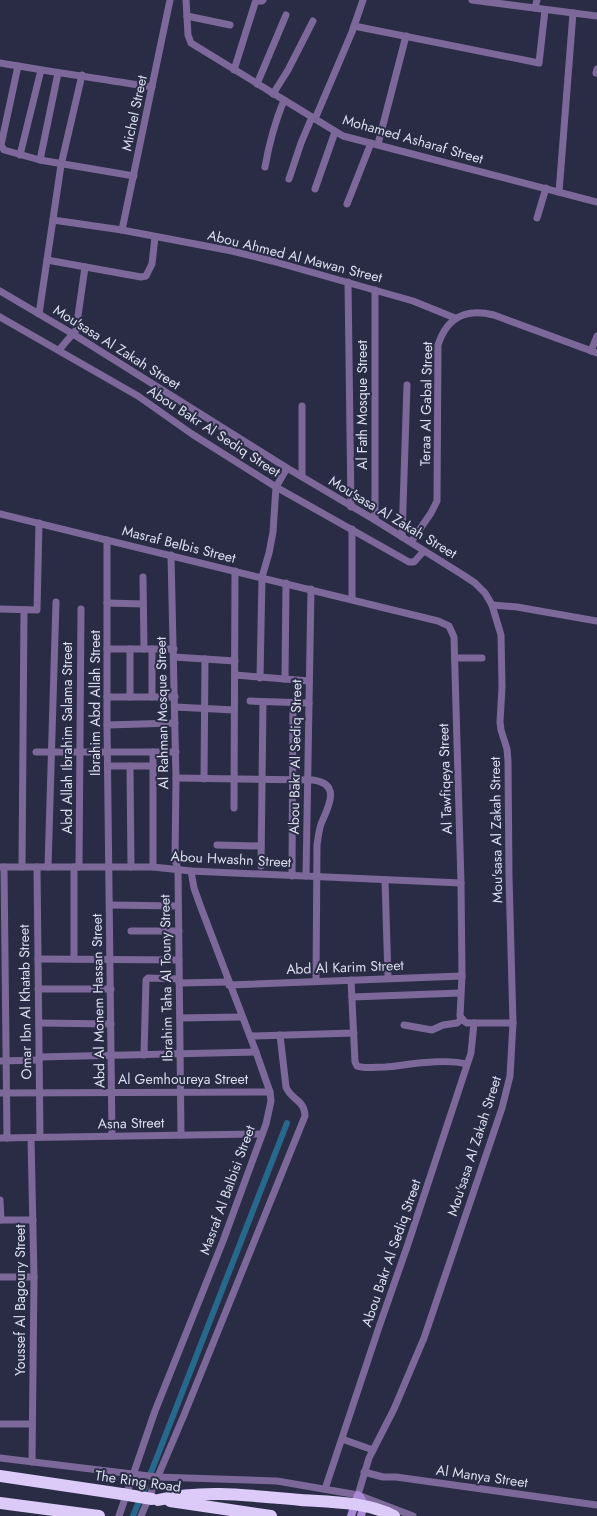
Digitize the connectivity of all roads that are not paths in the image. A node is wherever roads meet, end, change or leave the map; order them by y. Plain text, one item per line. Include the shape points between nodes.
1 (170, 0) edge
2 (186, 0) edge
3 (263, 0) edge
4 (363, 0) edge
5 (472, 0) edge
6 (537, 0) edge
7 (535, 8) junction
8 (544, 10) junction
9 (573, 13) junction
10 (187, 16) junction
11 (286, 16) dead end
12 (597, 16) edge
13 (313, 21) dead end
14 (230, 25) dead end
15 (354, 26) junction
16 (406, 36) junction
17 (0, 63) edge
18 (18, 66) junction
19 (597, 69) edge
20 (41, 70) junction
21 (234, 70) junction
22 (58, 73) junction
23 (596, 73) edge
24 (82, 75) junction
25 (257, 84) junction
26 (152, 87) junction
27 (273, 94) junction
28 (284, 100) junction
29 (313, 118) junction
30 (335, 132) junction
31 (374, 144) junction
32 (20, 155) junction
33 (40, 160) junction
34 (61, 165) junction
35 (266, 167) dead end
36 (134, 176) junction
37 (289, 179) dead end
38 (315, 188) dead end
39 (546, 188) junction
40 (559, 192) junction
41 (597, 202) edge
42 (347, 204) dead end
43 (537, 218) dead end
44 (53, 220) junction
45 (122, 230) junction
46 (155, 237) junction
47 (47, 260) junction
48 (85, 268) junction
49 (348, 282) junction
50 (375, 290) junction
51 (0, 291) edge
52 (39, 314) junction
53 (0, 317) edge
54 (456, 318) junction
55 (73, 334) junction
56 (597, 336) edge
57 (59, 350) junction
58 (594, 352) edge
59 (407, 385) dead end
60 (302, 406) dead end
61 (287, 468) junction
62 (302, 476) junction
63 (276, 487) junction
64 (351, 507) junction
65 (0, 514) edge
66 (375, 520) junction
67 (39, 523) junction
68 (352, 529) junction
69 (402, 537) junction
70 (107, 540) junction
71 (411, 542) junction
72 (422, 549) junction
73 (171, 555) junction
74 (235, 571) junction
75 (143, 577) dead end
76 (262, 577) junction
77 (286, 583) junction
78 (311, 589) junction
79 (352, 599) junction
80 (56, 602) dead end
81 (107, 603) junction
82 (143, 604) junction
83 (492, 605) junction
84 (0, 609) edge
85 (81, 609) dead end
86 (24, 610) junction
87 (597, 621) edge
88 (107, 649) junction
89 (130, 649) junction
90 (144, 649) junction
91 (152, 649) junction
92 (174, 649) junction
93 (174, 658) junction
94 (455, 658) junction
95 (482, 658) dead end
96 (205, 659) junction
97 (235, 661) junction
98 (234, 675) junction
99 (260, 678) junction
100 (285, 679) junction
101 (310, 681) junction
102 (130, 697) junction
103 (152, 697) junction
104 (175, 697) junction
105 (107, 698) junction
106 (250, 702) dead end
107 (263, 702) junction
108 (293, 703) junction
109 (309, 703) junction
110 (175, 707) junction
111 (204, 708) junction
112 (234, 710) junction
113 (175, 724) junction
114 (107, 725) junction
115 (36, 752) dead end
116 (52, 752) junction
117 (80, 752) junction
118 (107, 752) junction
119 (153, 752) junction
120 (176, 752) junction
121 (108, 766) junction
122 (130, 766) junction
123 (153, 766) junction
124 (176, 778) junction
125 (204, 779) junction
126 (234, 779) junction
127 (262, 779) junction
128 (293, 780) junction
129 (308, 780) junction
130 (234, 808) dead end
131 (217, 845) dead end
132 (261, 846) junction
133 (48, 866) junction
134 (76, 866) junction
135 (109, 866) junction
136 (131, 866) junction
137 (261, 866) dead end
138 (2, 867) edge
139 (22, 867) junction
140 (37, 867) junction
141 (153, 867) junction
142 (178, 870) junction
143 (191, 871) junction
144 (292, 876) junction
145 (306, 876) junction
146 (316, 877) junction
147 (385, 880) junction
148 (461, 883) junction
149 (110, 905) junction
150 (178, 906) junction
151 (131, 931) dead end
152 (179, 931) junction
153 (38, 959) junction
154 (74, 959) junction
155 (110, 959) junction
156 (179, 960) junction
157 (462, 976) junction
158 (388, 978) junction
159 (351, 980) junction
160 (179, 981) junction
161 (316, 981) junction
162 (229, 983) junction
163 (38, 989) junction
164 (111, 989) junction
165 (460, 993) junction
166 (352, 997) junction
167 (242, 1017) junction
168 (180, 1018) junction
169 (462, 1019) junction
170 (39, 1023) junction
171 (474, 1023) junction
172 (513, 1023) junction
173 (111, 1024) junction
174 (404, 1025) dead end
175 (354, 1032) junction
176 (280, 1035) junction
177 (250, 1036) junction
178 (256, 1052) junction
179 (180, 1054) junction
180 (111, 1055) junction
181 (144, 1055) junction
182 (39, 1059) junction
183 (3, 1061) edge
184 (466, 1064) junction
185 (112, 1092) junction
186 (180, 1092) junction
187 (270, 1092) junction
188 (3, 1093) edge
189 (39, 1093) junction
190 (262, 1134) junction
191 (181, 1135) junction
192 (112, 1136) junction
193 (40, 1137) junction
194 (4, 1138) edge
195 (31, 1138) junction
196 (0, 1200) edge
197 (0, 1220) edge
198 (33, 1220) junction
199 (0, 1277) edge
200 (34, 1277) junction
201 (0, 1424) edge
202 (32, 1424) junction
203 (342, 1439) junction
204 (373, 1450) junction
205 (0, 1458) edge
206 (32, 1462) junction
207 (364, 1472) junction
208 (133, 1474) junction
209 (0, 1476) edge
210 (157, 1477) junction
211 (325, 1489) junction
212 (155, 1499) junction
213 (0, 1503) edge
214 (597, 1505) edge
215 (357, 1508) edge
216 (99, 1516) edge
217 (120, 1516) edge
218 (141, 1516) edge
219 (271, 1516) edge
220 (394, 1516) edge
221 (413, 1516) edge

1 - 26 street, Michel Street
2 - 10 street, Mohamed Asharaf Street
3 - 21 street via 255,3
4 - 15 street
5 - 7 street
6 - 7 street
7 - 8 street
8 - 9 street
8 - 16 street via 539,63
9 - 12 street
9 - 40 street
10 - 14 street
10 - 21 street, Mohamed Asharaf Street via 188,35 192,43
11 - 25 street
13 - 27 street
15 - 16 street
15 - 29 street
16 - 31 street
17 - 18 street
18 - 20 street
18 - 32 street via 1,145 6,151
19 - 23 street
20 - 22 street
20 - 32 street
21 - 25 street, Mohamed Asharaf Street
22 - 24 street
22 - 33 street
24 - 26 street
24 - 34 street
25 - 27 street, Mohamed Asharaf Street
26 - 36 street, Michel Street
27 - 28 street, Mohamed Asharaf Street
28 - 29 street, Mohamed Asharaf Street
28 - 35 street via 273,129
29 - 30 street, Mohamed Asharaf Street
29 - 37 street via 301,143
30 - 31 street, Mohamed Asharaf Street
30 - 38 street
31 - 39 street, Mohamed Asharaf Street
31 - 42 street
32 - 33 street
33 - 34 street
34 - 36 street
34 - 44 street
36 - 45 street, Michel Street
39 - 40 street, Mohamed Asharaf Street
39 - 43 street
40 - 41 street, Mohamed Asharaf Street
44 - 45 street, Abou Ahmed Al Mawan Street
44 - 47 street
45 - 46 street, Abou Ahmed Al Mawan Street
46 - 48 street via 152,264 144,276
46 - 49 street, Abou Ahmed Al Mawan Street via 232,251
47 - 48 street
47 - 52 street
48 - 55 street via 78,323
49 - 50 street, Abou Ahmed Al Mawan Street
49 - 64 street
50 - 54 street, Abou Ahmed Al Mawan Street via 413,301
50 - 66 street, Al Fath Mosque Street
51 - 52 street, Mou'sasa Al Zakah Street
52 - 55 street, Mou'sasa Al Zakah Street
53 - 57 street, Abou Bakr Al Sediq Street
54 - 58 street via 468,313 494,315
54 - 71 street, Teraa Al Gabal Street via 441,334 438,345 437,501
55 - 57 street
55 - 61 street, Mou'sasa Al Zakah Street
56 - 58 street
57 - 63 street, Abou Bakr Al Sediq Street via 138,396
59 - 69 street
60 - 62 street
61 - 62 street, Mou'sasa Al Zakah Street
61 - 63 street
62 - 64 street, Mou'sasa Al Zakah Street
63 - 68 street, Abou Bakr Al Sediq Street
63 - 76 street via 273,532
64 - 66 street, Mou'sasa Al Zakah Street
65 - 67 street, Masraf Belbis Street
66 - 69 street, Mou'sasa Al Zakah Street
67 - 70 street, Masraf Belbis Street
67 - 86 street via 37,609
68 - 72 street, Abou Bakr Al Sediq Street via 409,562 414,562
68 - 79 street
69 - 71 street, Mou'sasa Al Zakah Street
70 - 73 street, Masraf Belbis Street
70 - 81 street, Ibrahim Abd Allah Street
71 - 72 street, Mou'sasa Al Zakah Street
72 - 83 street, Mou'sasa Al Zakah Street via 475,583
73 - 74 street, Masraf Belbis Street
73 - 92 street, Al Rahman Mosque Street
74 - 76 street, Masraf Belbis Street
74 - 97 street
75 - 82 street
76 - 77 street, Masraf Belbis Street
76 - 99 street
77 - 78 street, Masraf Belbis Street
77 - 100 street
78 - 79 street, Masraf Belbis Street
78 - 101 street, Abou Bakr Al Sediq Street
79 - 94 street, Al Tawfiqeya Street via 444,623 453,631
80 - 116 street
81 - 82 street
81 - 88 street, Ibrahim Abd Allah Street
82 - 90 street
83 - 87 street
83 - 172 street, Mou'sasa Al Zakah Street via 501,635 500,726 508,761
84 - 86 street
85 - 117 street, Abd Allah Ibrahim Salama Street
86 - 139 street
88 - 89 street
88 - 105 street, Ibrahim Abd Allah Street
89 - 90 street
89 - 102 street
90 - 91 street
91 - 92 street
91 - 103 street
92 - 93 street, Al Rahman Mosque Street
93 - 96 street
93 - 104 street, Al Rahman Mosque Street
94 - 95 street
94 - 148 street, Al Tawfiqeya Street
96 - 97 street
96 - 111 street
97 - 98 street
98 - 99 street
98 - 112 street
99 - 100 street
100 - 101 street
101 - 109 street, Abou Bakr Al Sediq Street
102 - 103 street
102 - 105 street
103 - 104 street
104 - 110 street, Al Rahman Mosque Street
105 - 114 street, Ibrahim Abd Allah Street
106 - 107 street
107 - 108 street
107 - 127 street
108 - 109 street
108 - 128 street
109 - 129 street, Abou Bakr Al Sediq Street
110 - 111 street
110 - 113 street, Al Rahman Mosque Street
111 - 112 street
111 - 125 street
112 - 126 street
113 - 114 street
113 - 120 street, Al Rahman Mosque Street
114 - 118 street, Ibrahim Abd Allah Street
115 - 116 street
116 - 117 street
116 - 133 street
117 - 118 street
117 - 134 street, Abd Allah Ibrahim Salama Street
118 - 119 street
118 - 121 street, Ibrahim Abd Allah Street
119 - 120 street
119 - 123 street
120 - 124 street, Al Rahman Mosque Street
121 - 122 street
121 - 135 street, Ibrahim Abd Allah Street
122 - 123 street
122 - 136 street
123 - 141 street
124 - 125 street
124 - 142 street, Al Rahman Mosque Street via 175,859
125 - 126 street
126 - 127 street
126 - 130 street
127 - 128 street
127 - 132 street
128 - 129 street
128 - 144 street
129 - 145 street, Abou Bakr Al Sediq Street
129 - 146 street via 325,784 332,796 318,837
131 - 132 street
132 - 137 street
133 - 134 street, Abou Hwashn Street
133 - 140 street, Abou Hwashn Street
134 - 135 street, Abou Hwashn Street
134 - 154 street, Abd Allah Ibrahim Salama Street
135 - 136 street, Abou Hwashn Street
135 - 149 street, Abd Al Monem Hassan Street
136 - 141 street, Abou Hwashn Street
138 - 139 street, Abou Hwashn Street
138 - 183 street
139 - 140 street, Abou Hwashn Street
140 - 153 street, Omar Ibn Al Khatab Street
141 - 142 street, Abou Hwashn Street
142 - 143 street, Abou Hwashn Street
142 - 150 street, Ibrahim Taha Al Touny Street
143 - 144 street, Abou Hwashn Street
143 - 162 street, Masraf Al Balbisi Street via 198,901
144 - 145 street, Abou Hwashn Street
145 - 146 street, Abou Hwashn Street
146 - 147 street, Abou Hwashn Street
146 - 161 street
147 - 148 street, Abou Hwashn Street
147 - 158 street
148 - 157 street, Al Tawfiqeya Street
149 - 150 street
149 - 155 street, Abd Al Monem Hassan Street
150 - 152 street, Ibrahim Taha Al Touny Street
151 - 152 street
152 - 156 street, Ibrahim Taha Al Touny Street
153 - 154 street
153 - 163 street, Omar Ibn Al Khatab Street
154 - 155 street
155 - 156 street
155 - 164 street, Abd Al Monem Hassan Street
156 - 160 street, Ibrahim Taha Al Touny Street
157 - 158 street, Abd Al Karim Street
157 - 165 street, Al Tawfiqeya Street
158 - 159 street, Abd Al Karim Street
159 - 161 street, Abd Al Karim Street
159 - 166 street
160 - 162 street, Abd Al Karim Street
160 - 168 street, Ibrahim Taha Al Touny Street
160 - 181 street, Abd Al Karim Street via 148,978 146,980
161 - 162 street, Abd Al Karim Street
162 - 167 street, Masraf Al Balbisi Street
163 - 164 street
163 - 170 street, Omar Ibn Al Khatab Street
164 - 173 street, Abd Al Monem Hassan Street
165 - 166 street
165 - 169 street, Al Tawfiqeya Street via 459,1012
166 - 175 street
167 - 168 street
167 - 177 street, Masraf Al Balbisi Street
168 - 179 street, Ibrahim Taha Al Touny Street
169 - 171 street
169 - 174 street via 457,1023 432,1030
170 - 173 street
170 - 182 street, Omar Ibn Al Khatab Street
171 - 172 street
171 - 184 street, Abou Bakr Al Sediq Street via 471,1053
172 - 204 street, Mou'sasa Al Zakah Street via 510,1076 502,1108 424,1338 394,1409
173 - 180 street, Abd Al Monem Hassan Street
175 - 176 street
175 - 184 street via 356,1066 450,1062
176 - 177 street
176 - 210 street via 286,1088 301,1104 304,1116 184,1416
177 - 178 street, Masraf Al Balbisi Street
178 - 179 street
178 - 187 street, Masraf Al Balbisi Street
179 - 181 street
179 - 186 street, Ibrahim Taha Al Touny Street
180 - 181 street
180 - 182 street
180 - 185 street, Abd Al Monem Hassan Street
182 - 183 street
182 - 189 street, Omar Ibn Al Khatab Street
183 - 188 street
184 - 203 street, Abou Bakr Al Sediq Street
185 - 186 street, Al Gemhoureya Street
185 - 189 street, Al Gemhoureya Street
185 - 192 street, Abd Al Monem Hassan Street
186 - 187 street, Al Gemhoureya Street
186 - 191 street, Ibrahim Taha Al Touny Street
187 - 190 street, Masraf Al Balbisi Street via 269,1112
188 - 189 street, Al Gemhoureya Street
188 - 194 street
189 - 193 street, Omar Ibn Al Khatab Street
190 - 191 street, Asna Street
190 - 208 street, Masraf Al Balbisi Street
191 - 192 street, Asna Street
192 - 193 street, Asna Street
193 - 195 street, Asna Street
194 - 195 street, Asna Street
195 - 198 street, Youssef Al Bagoury Street
196 - 197 street
197 - 198 street
198 - 200 street, Youssef Al Bagoury Street
199 - 200 street
200 - 202 street, Youssef Al Bagoury Street
201 - 202 street
202 - 206 street, Youssef Al Bagoury Street
203 - 204 street
203 - 211 street, Abou Bakr Al Sediq Street
204 - 207 street, Mou'sasa Al Zakah Street
205 - 206 street
206 - 208 street
207 - 214 street, Al Manya Street via 383,1477
207 - 215 street, Mou'sasa Al Zakah Street
208 - 210 street
208 - 217 street, Masraf Al Balbisi Street
209 - 212 highway, The Ring Road, bridge
210 - 211 street via 277,1481
210 - 218 street
211 - 215 street
212 - 215 highway via 189,1494 224,1493
212 - 219 highway, The Ring Road
213 - 216 highway
215 - 220 highway via 386,1512
215 - 221 street

